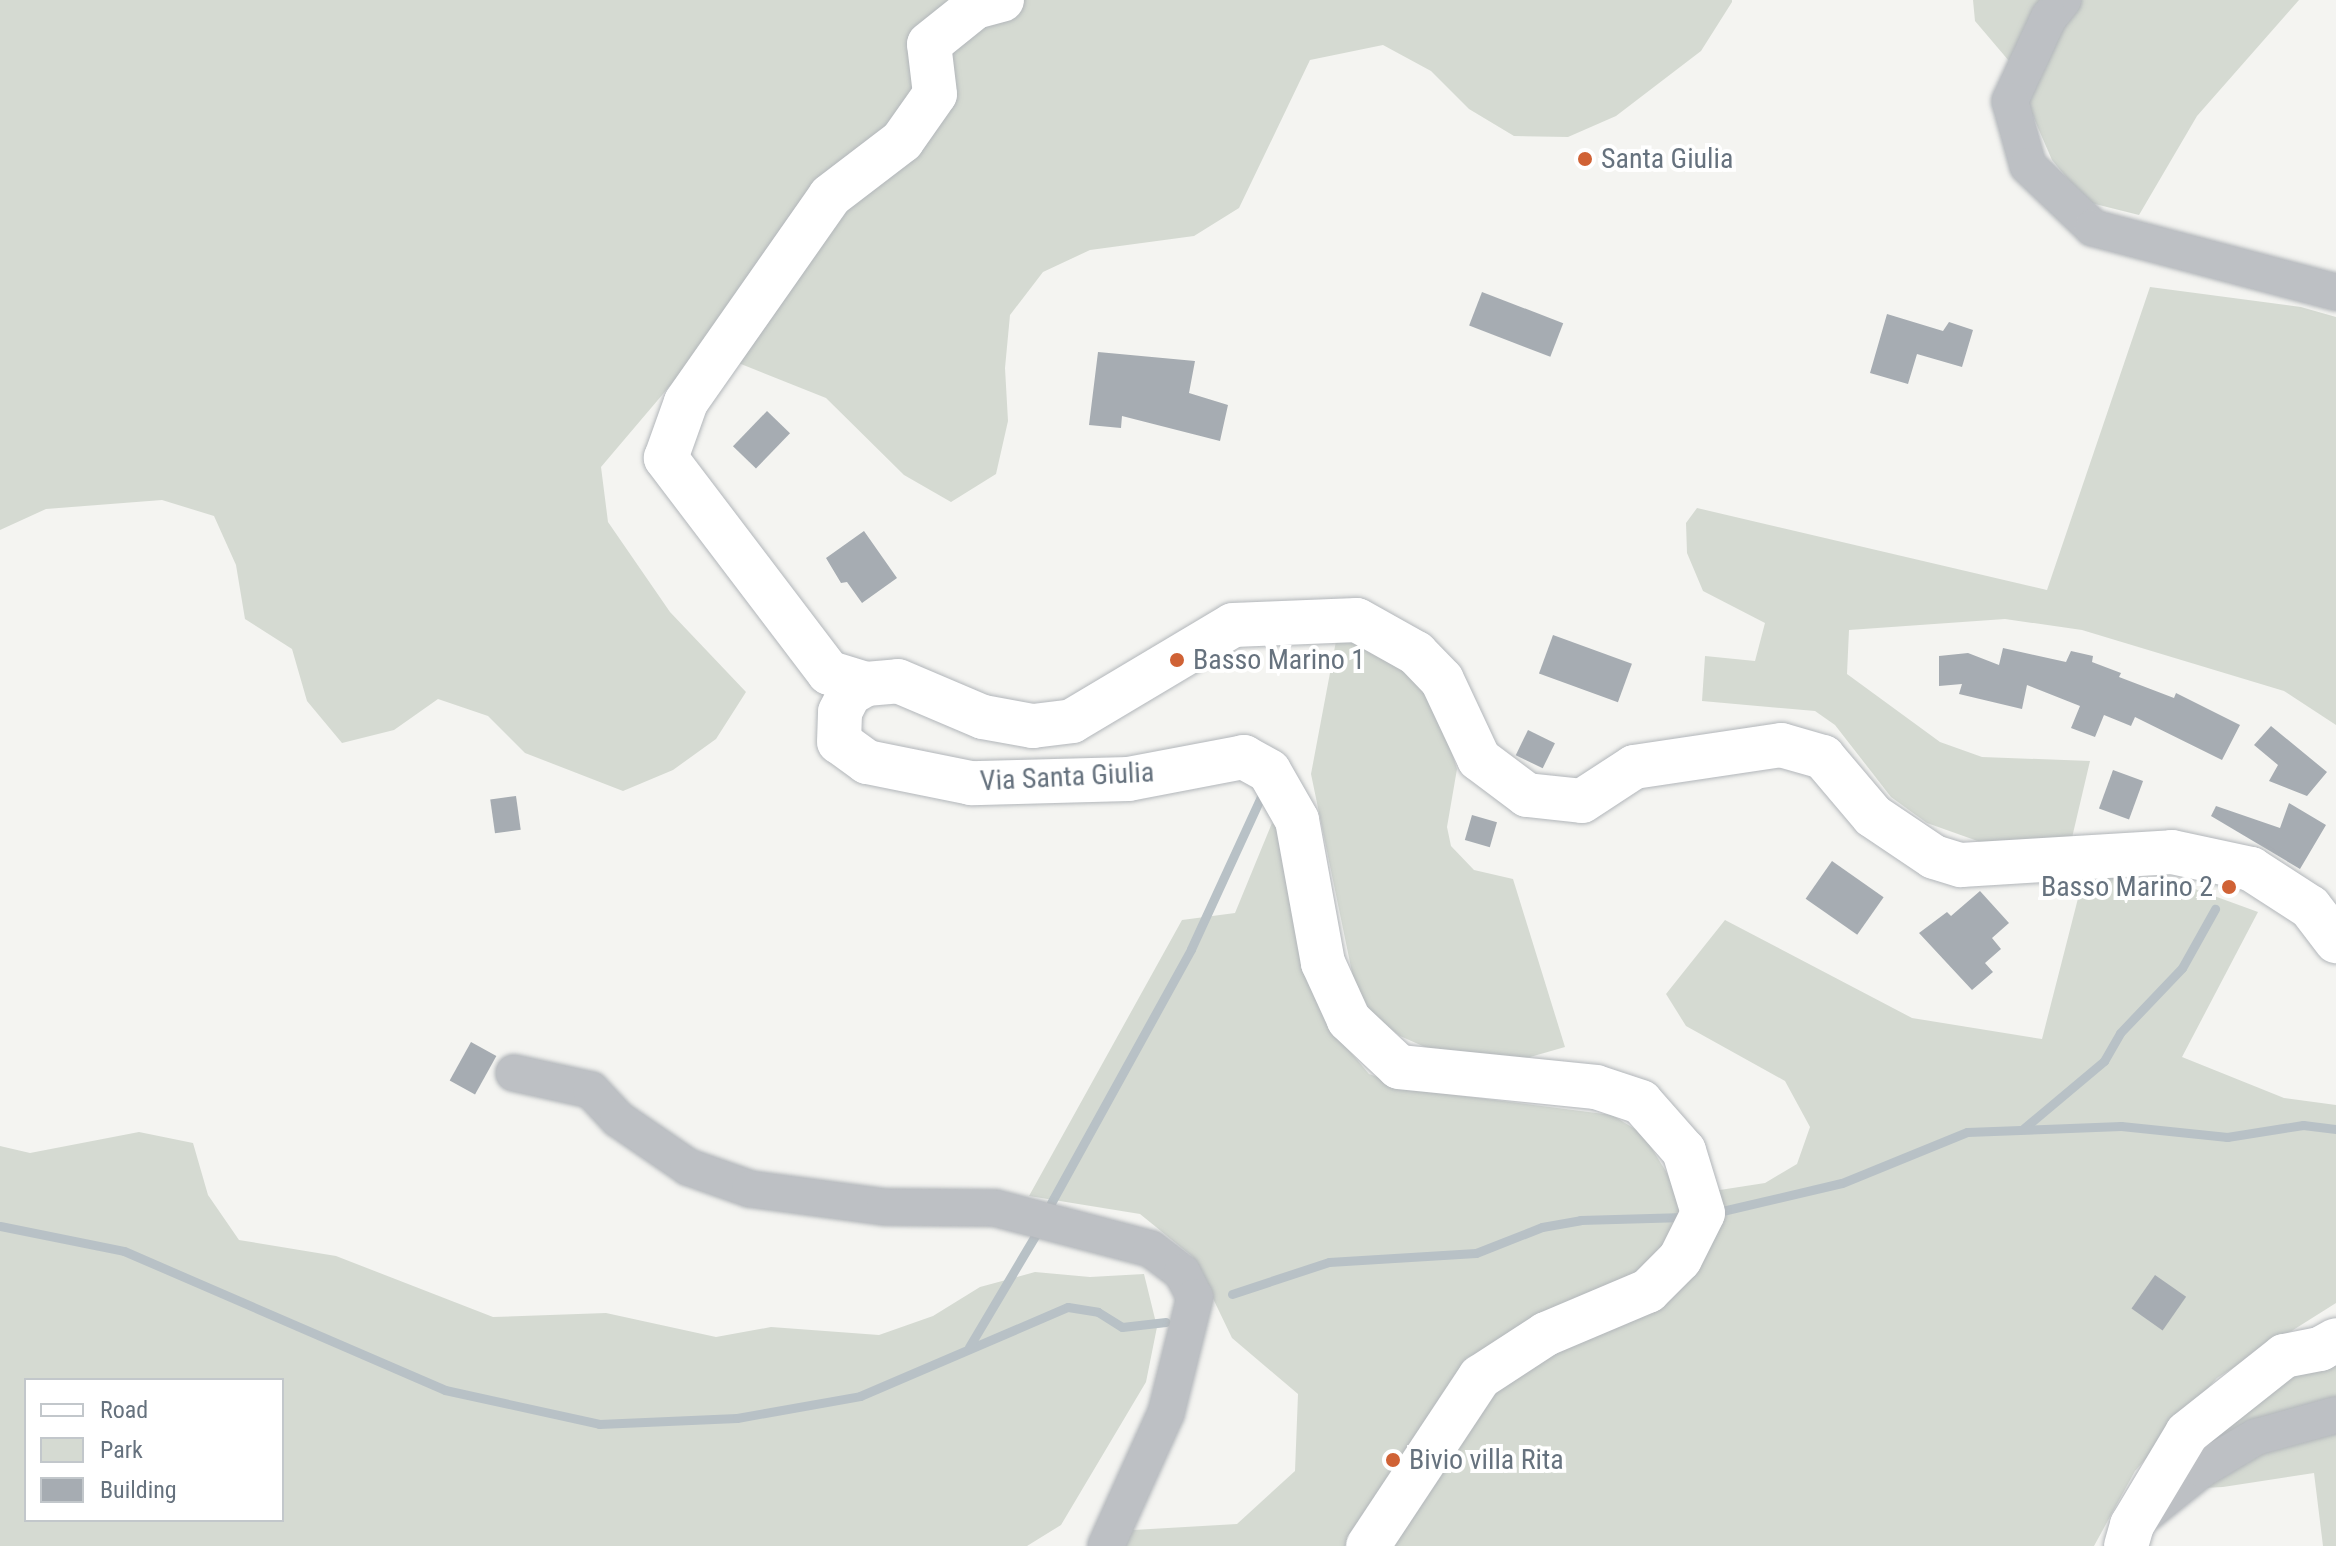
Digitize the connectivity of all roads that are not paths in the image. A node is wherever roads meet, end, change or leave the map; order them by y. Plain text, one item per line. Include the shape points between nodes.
1 (1002, 0) edge
2 (2063, 0) edge
3 (2336, 292) edge
4 (866, 684) junction
5 (2336, 941) edge
6 (514, 1073) dead end
7 (2336, 1340) edge
8 (2336, 1415) edge
9 (2129, 1536) edge
10 (1106, 1546) edge
11 (1368, 1546) edge

1 - 4 street via 975,7 929,44 935,94 902,141 830,196 686,402 666,458 829,673
2 - 3 street via 2049,17 2010,101 2028,166 2093,228
4 - 5 street, Via Santa Giulia via 898,681 983,717 1033,726 1072,721 1233,625 1357,620 1416,653 1434,671 1479,759 1527,795 1582,801 1634,767 1781,745 1823,757 1873,816 1934,857 1961,865 2172,852 2251,869 2310,907
4 - 11 street, Via Santa Giulia via 849,694 840,712 839,742 867,762 971,783 1129,779 1244,757 1269,771 1297,820 1323,963 1349,1020 1399,1067 1596,1087 1641,1102 1684,1151 1703,1213 1680,1259 1648,1291 1546,1334 1480,1377
6 - 10 street via 591,1090 618,1119 688,1167 750,1189 885,1207 995,1208 1151,1249 1182,1272 1195,1297 1166,1413
7 - 9 street via 2284,1356 2187,1433
8 - 9 street via 2256,1437 2202,1469

